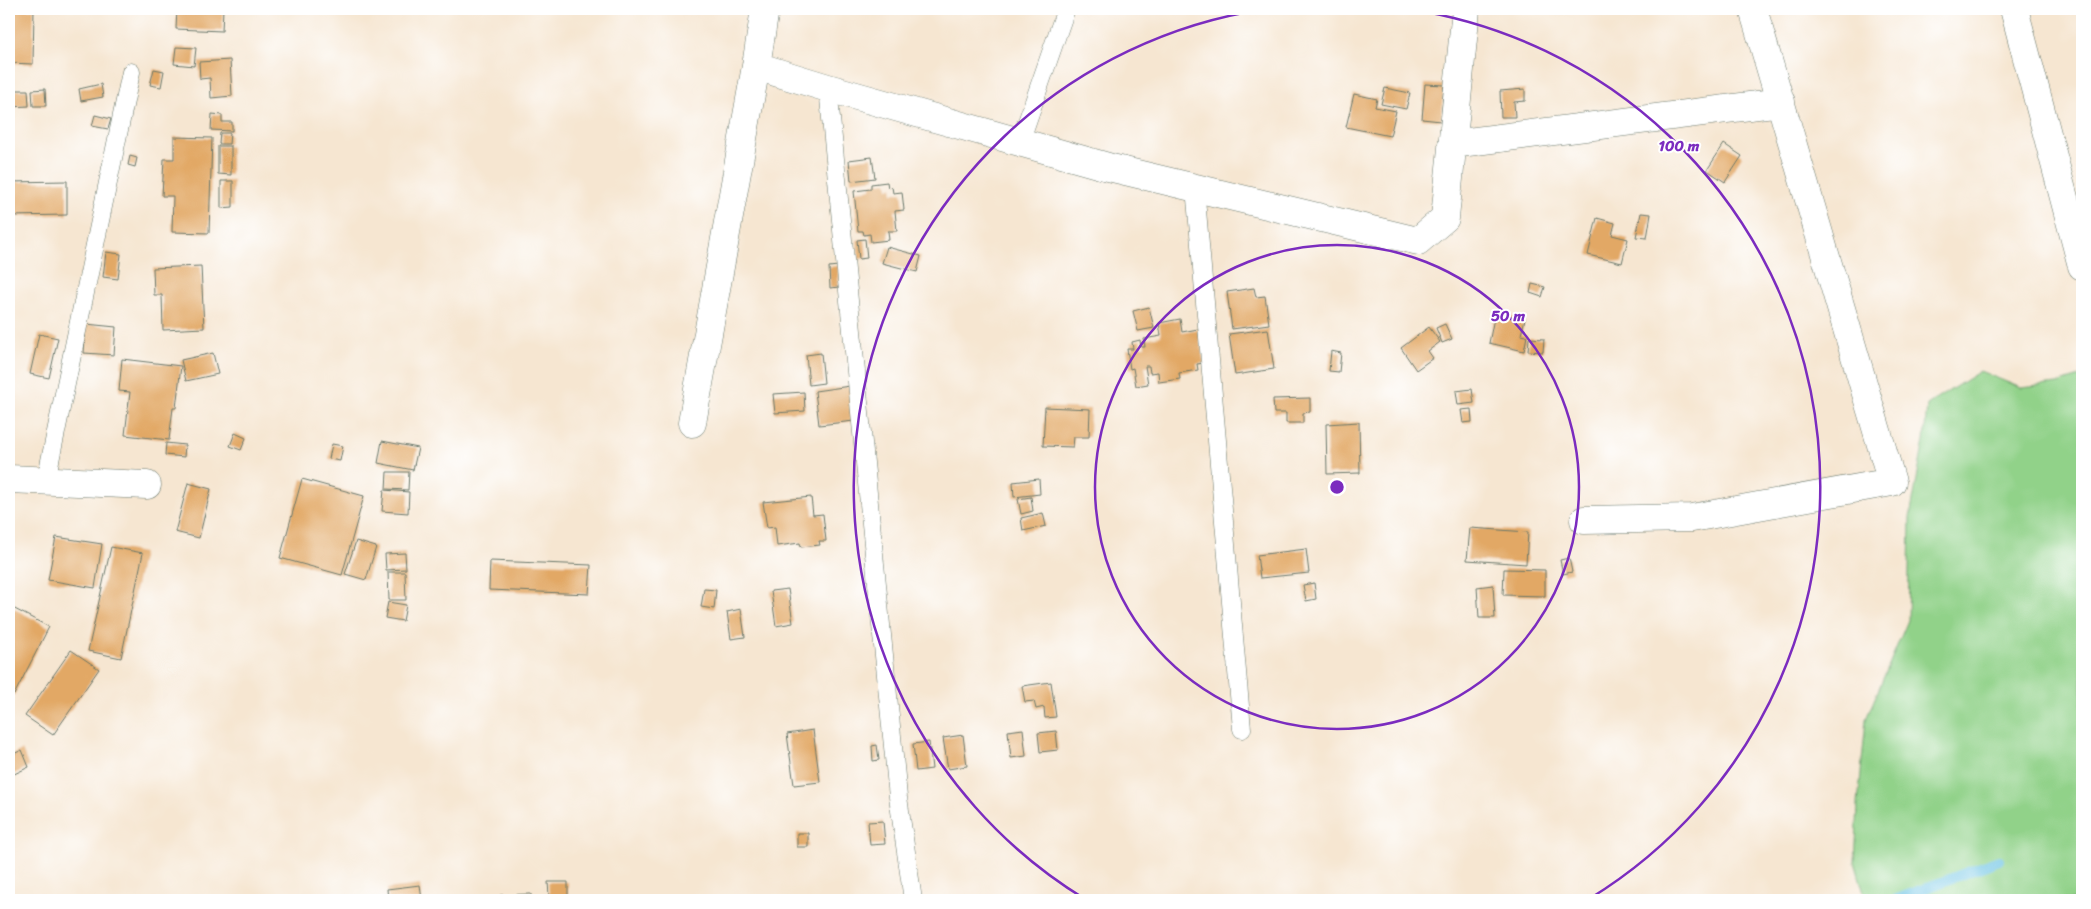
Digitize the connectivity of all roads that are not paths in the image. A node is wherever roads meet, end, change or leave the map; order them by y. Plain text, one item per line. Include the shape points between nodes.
1 (765, 9) edge
2 (1066, 9) edge
3 (1466, 9) edge
4 (1753, 9) edge
5 (2014, 9) edge
6 (756, 66) junction
7 (131, 72) dead end
8 (828, 88) junction
9 (1781, 102) junction
10 (1020, 142) junction
11 (1452, 144) junction
12 (1195, 188) junction
13 (2082, 266) edge
14 (692, 423) dead end
15 (9, 479) edge
16 (46, 480) junction
17 (147, 485) dead end
18 (1584, 520) dead end
19 (1242, 729) dead end
20 (913, 900) edge

1 - 6 street
2 - 10 lane
3 - 11 street
4 - 9 street
5 - 13 street
6 - 8 street
6 - 14 street
7 - 16 lane
8 - 10 street
8 - 20 lane via 898,797
9 - 11 street
9 - 18 street via 1892,482 1692,518
10 - 12 street
11 - 12 street via 1445,218 1418,241
12 - 19 lane
15 - 16 street
16 - 17 street

